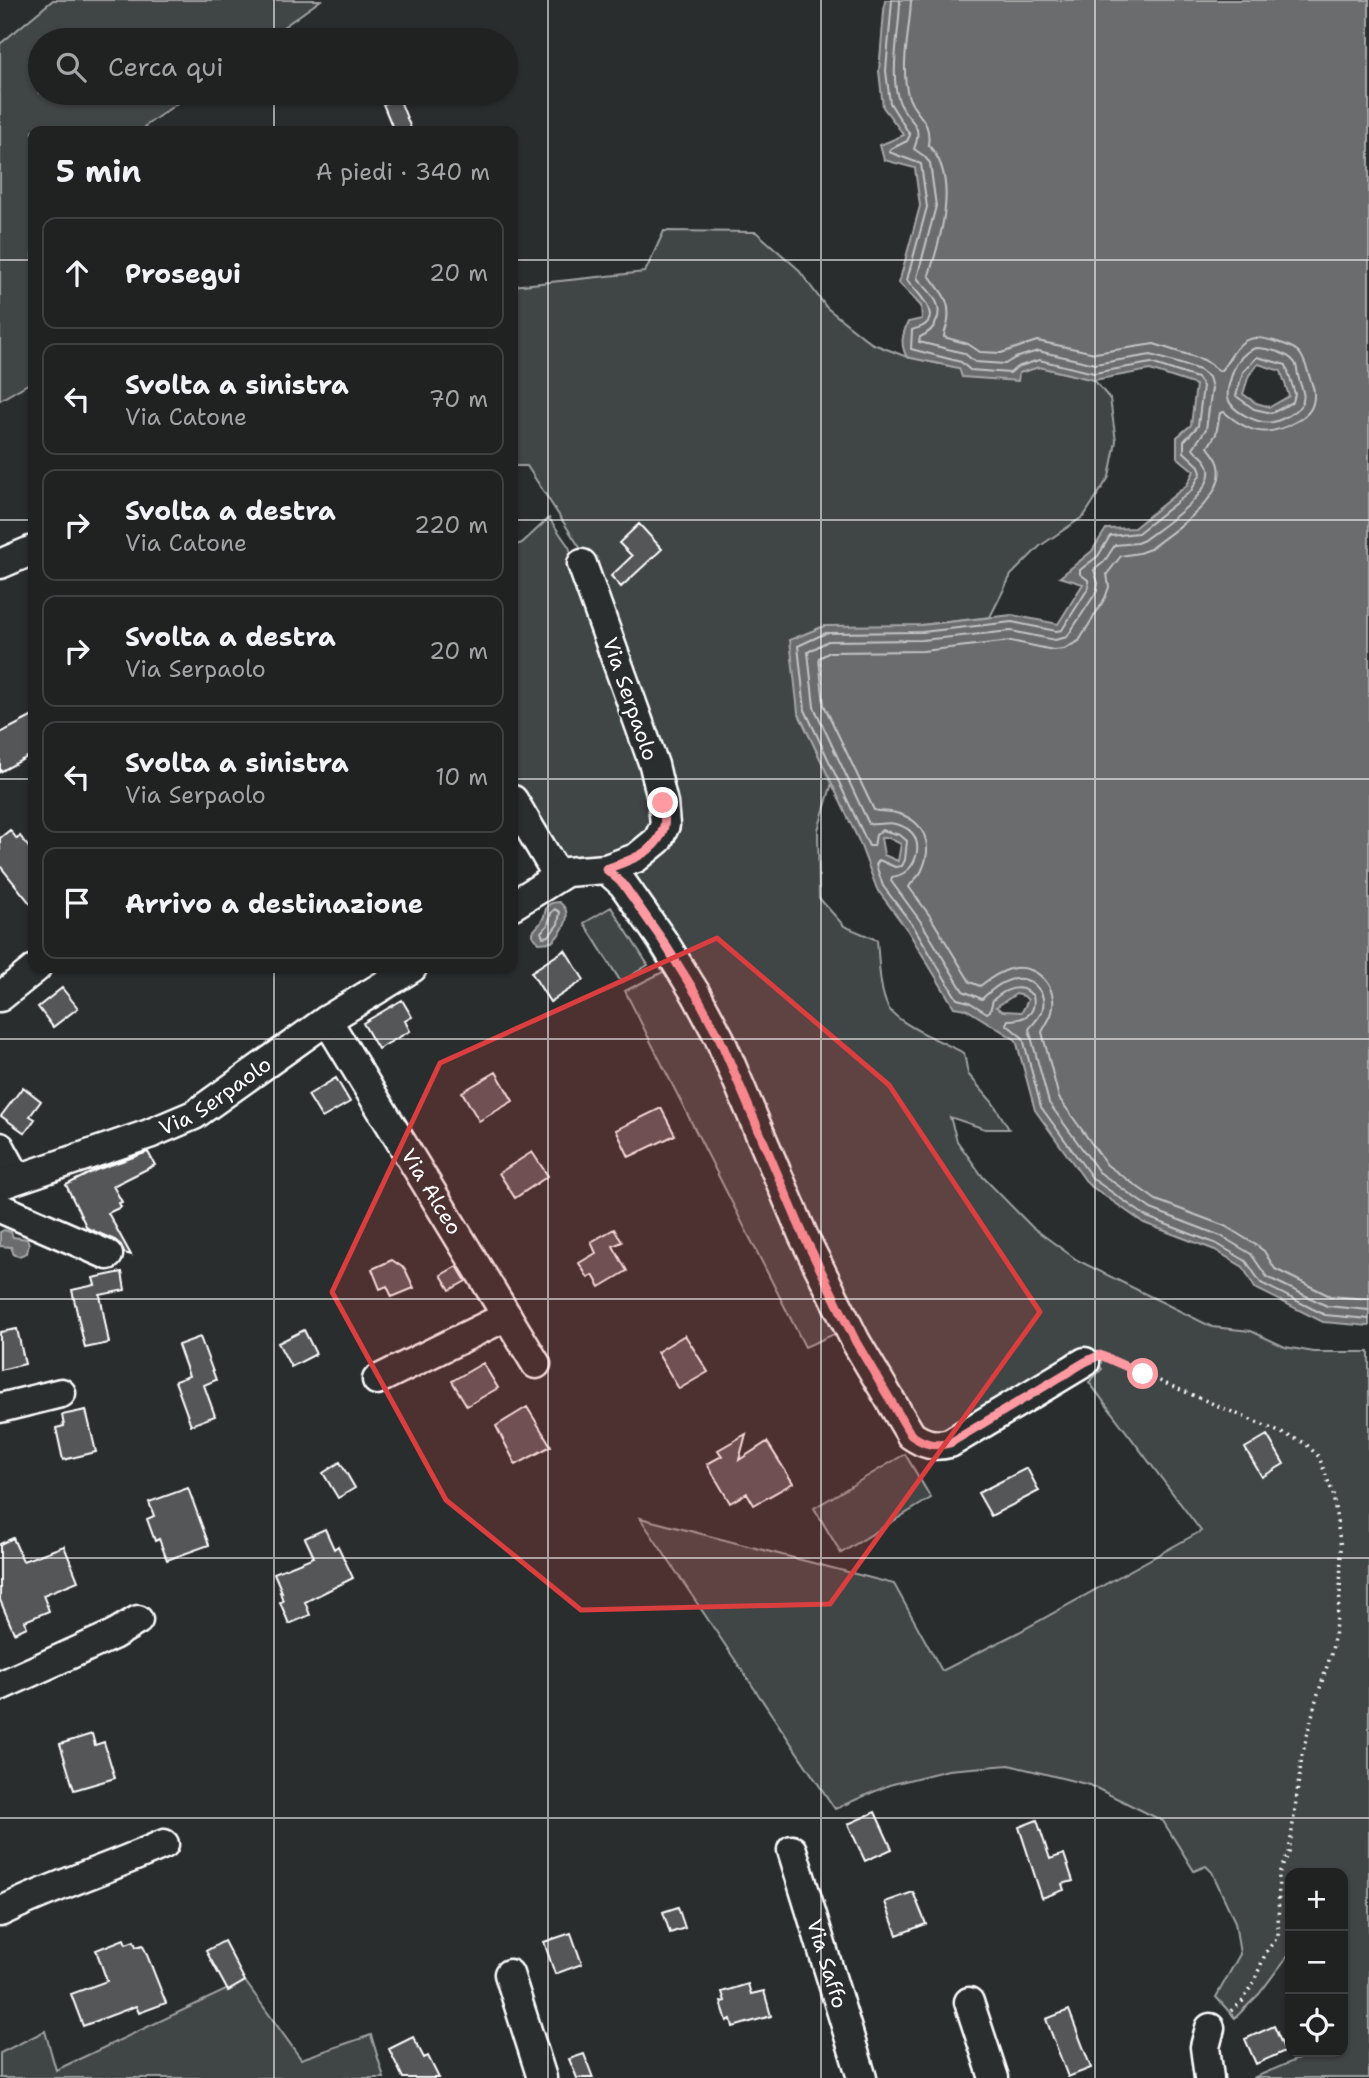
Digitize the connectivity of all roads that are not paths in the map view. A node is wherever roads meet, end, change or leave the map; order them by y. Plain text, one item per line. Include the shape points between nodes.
1 (28, 552) edge
2 (0, 564) edge
3 (582, 564) dead end
4 (518, 808) edge
5 (606, 869) junction
6 (558, 876) junction
7 (518, 902) edge
8 (30, 973) edge
9 (404, 973) edge
10 (0, 997) edge
11 (327, 1020) junction
12 (0, 1147) edge
13 (8, 1182) edge
14 (0, 1208) edge
15 (108, 1255) dead end
16 (507, 1316) junction
17 (1085, 1362) road end
18 (536, 1364) dead end
19 (377, 1380) dead end
20 (61, 1393) dead end
21 (0, 1408) edge
22 (138, 1620) dead end
23 (0, 1686) edge
24 (164, 1844) dead end
25 (792, 1850) dead end
26 (0, 1912) edge
27 (509, 1974) dead end
28 (969, 2003) dead end
29 (1210, 2028) road end
30 (542, 2078) edge
31 (862, 2078) edge
32 (994, 2078) edge
33 (1209, 2078) edge

1 - 2 street
3 - 5 street, Via Serpaolo via 654,765 665,825 649,849
4 - 6 street
5 - 6 street, Via Serpaolo
5 - 17 street via 623,884 702,1005 803,1234 856,1342 911,1435 923,1443 950,1443
6 - 7 street, Via Serpaolo
8 - 10 street
9 - 11 street, Via Serpaolo
11 - 13 street, Via Serpaolo via 194,1115
11 - 16 street, Via Alceo
12 - 13 street
14 - 15 street
16 - 18 street, Via Alceo
16 - 19 street
20 - 21 street
22 - 23 street
24 - 26 street
25 - 31 street, Via Saffo
27 - 30 street
28 - 32 street
29 - 33 street via 1205,2048

